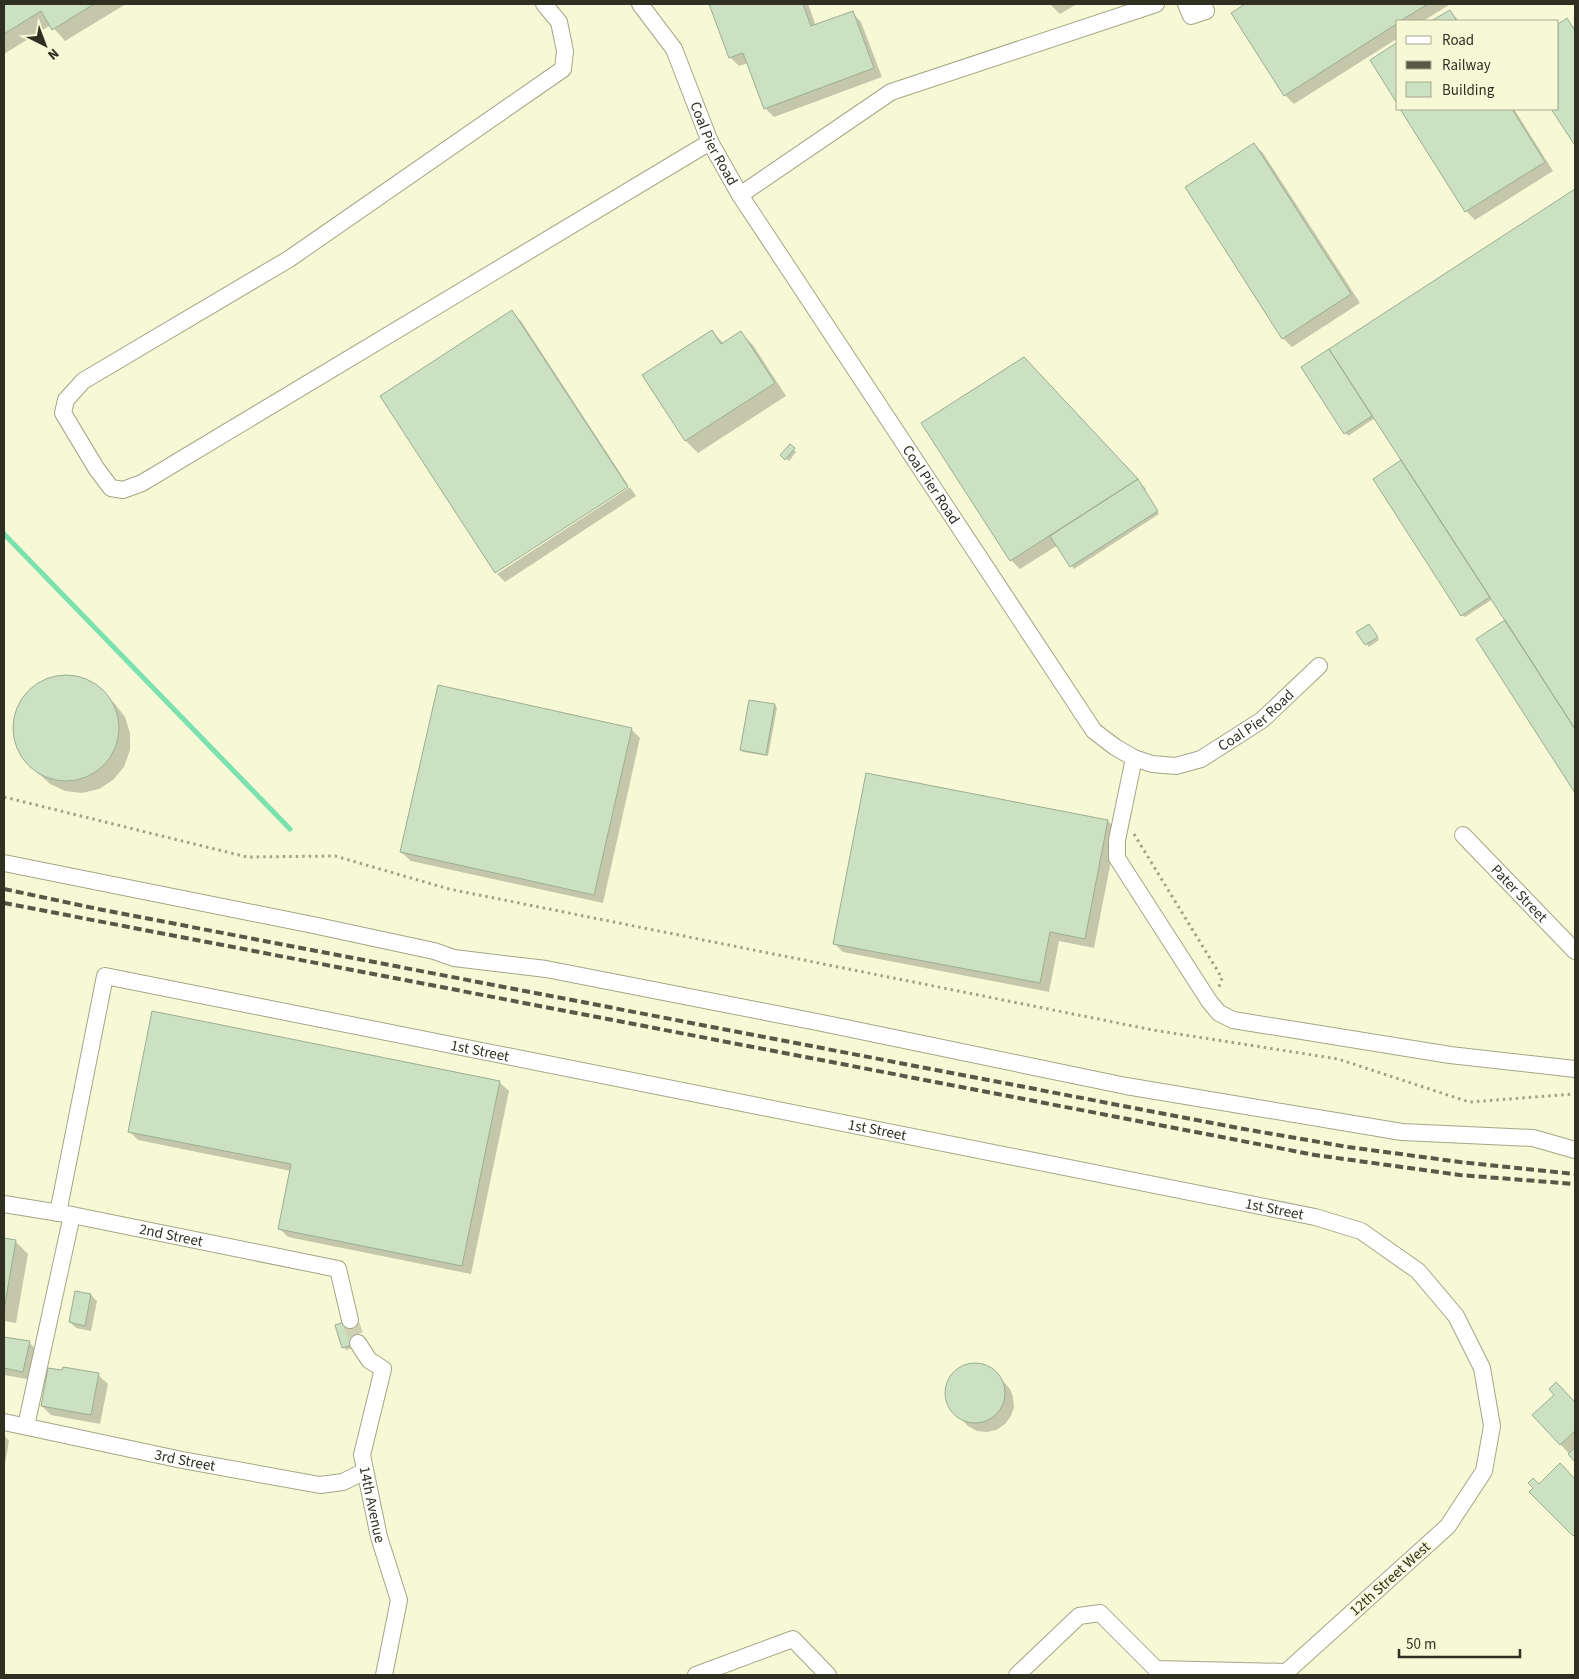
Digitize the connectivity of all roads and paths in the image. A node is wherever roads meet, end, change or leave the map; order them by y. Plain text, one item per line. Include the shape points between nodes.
1 (544, 4) edge
2 (640, 4) edge
3 (1156, 4) edge
4 (1186, 4) edge
5 (1203, 4) edge
6 (710, 142) junction
7 (740, 196) junction
8 (1319, 666) dead end
9 (1134, 758) junction
10 (4, 797) edge
11 (1132, 830) dead end
12 (1463, 834) dead end
13 (4, 863) edge
14 (1575, 952) edge
15 (1218, 991) dead end
16 (1575, 1069) edge
17 (1575, 1094) edge
18 (1575, 1150) edge
19 (4, 1204) edge
20 (65, 1214) junction
21 (350, 1320) tunnel mouth
22 (358, 1343) tunnel mouth
23 (4, 1422) edge
24 (26, 1426) junction
25 (365, 1471) junction
26 (1484, 1471) joint
27 (1285, 1674) edge
28 (384, 1675) edge
29 (696, 1675) edge
30 (828, 1675) edge
31 (1017, 1675) edge

1 - 6 street via 559,22 565,50 563,70 289,259 83,381 66,400 63,413 111,488 123,490 142,483
2 - 6 street, Coal Pier Road via 674,49
3 - 7 street via 891,92
4 - 5 street via 1191,16 1206,11
6 - 7 street, Coal Pier Road
7 - 9 street, Coal Pier Road via 1094,731
8 - 9 street, Coal Pier Road via 1262,720 1201,760 1176,766 1152,764
9 - 16 street via 1117,840 1117,858 1219,1013 1233,1020 1450,1055
10 - 17 path via 247,857 334,856 459,891 1154,1030 1338,1059 1469,1102
11 - 15 path via 1222,978
12 - 14 street, Pater Street
13 - 18 street via 313,925 454,958 546,969 1126,1086 1402,1132 1533,1138
19 - 20 street, 2nd Street
20 - 21 street, 2nd Street via 338,1269
20 - 24 street
20 - 26 street, 1st Street via 105,976 1295,1213 1361,1231 1418,1271 1456,1316 1482,1368 1492,1426
22 - 25 street, 14th Avenue via 369,1360 383,1369 362,1455
23 - 24 street, 3rd Street
24 - 25 street, 3rd Street via 182,1460 320,1485 343,1482
25 - 28 street, 14th Avenue via 379,1537 399,1600
26 - 27 street, 12th Street West via 1448,1526
27 - 31 street via 1156,1669 1100,1613 1079,1616
29 - 30 street via 793,1639

